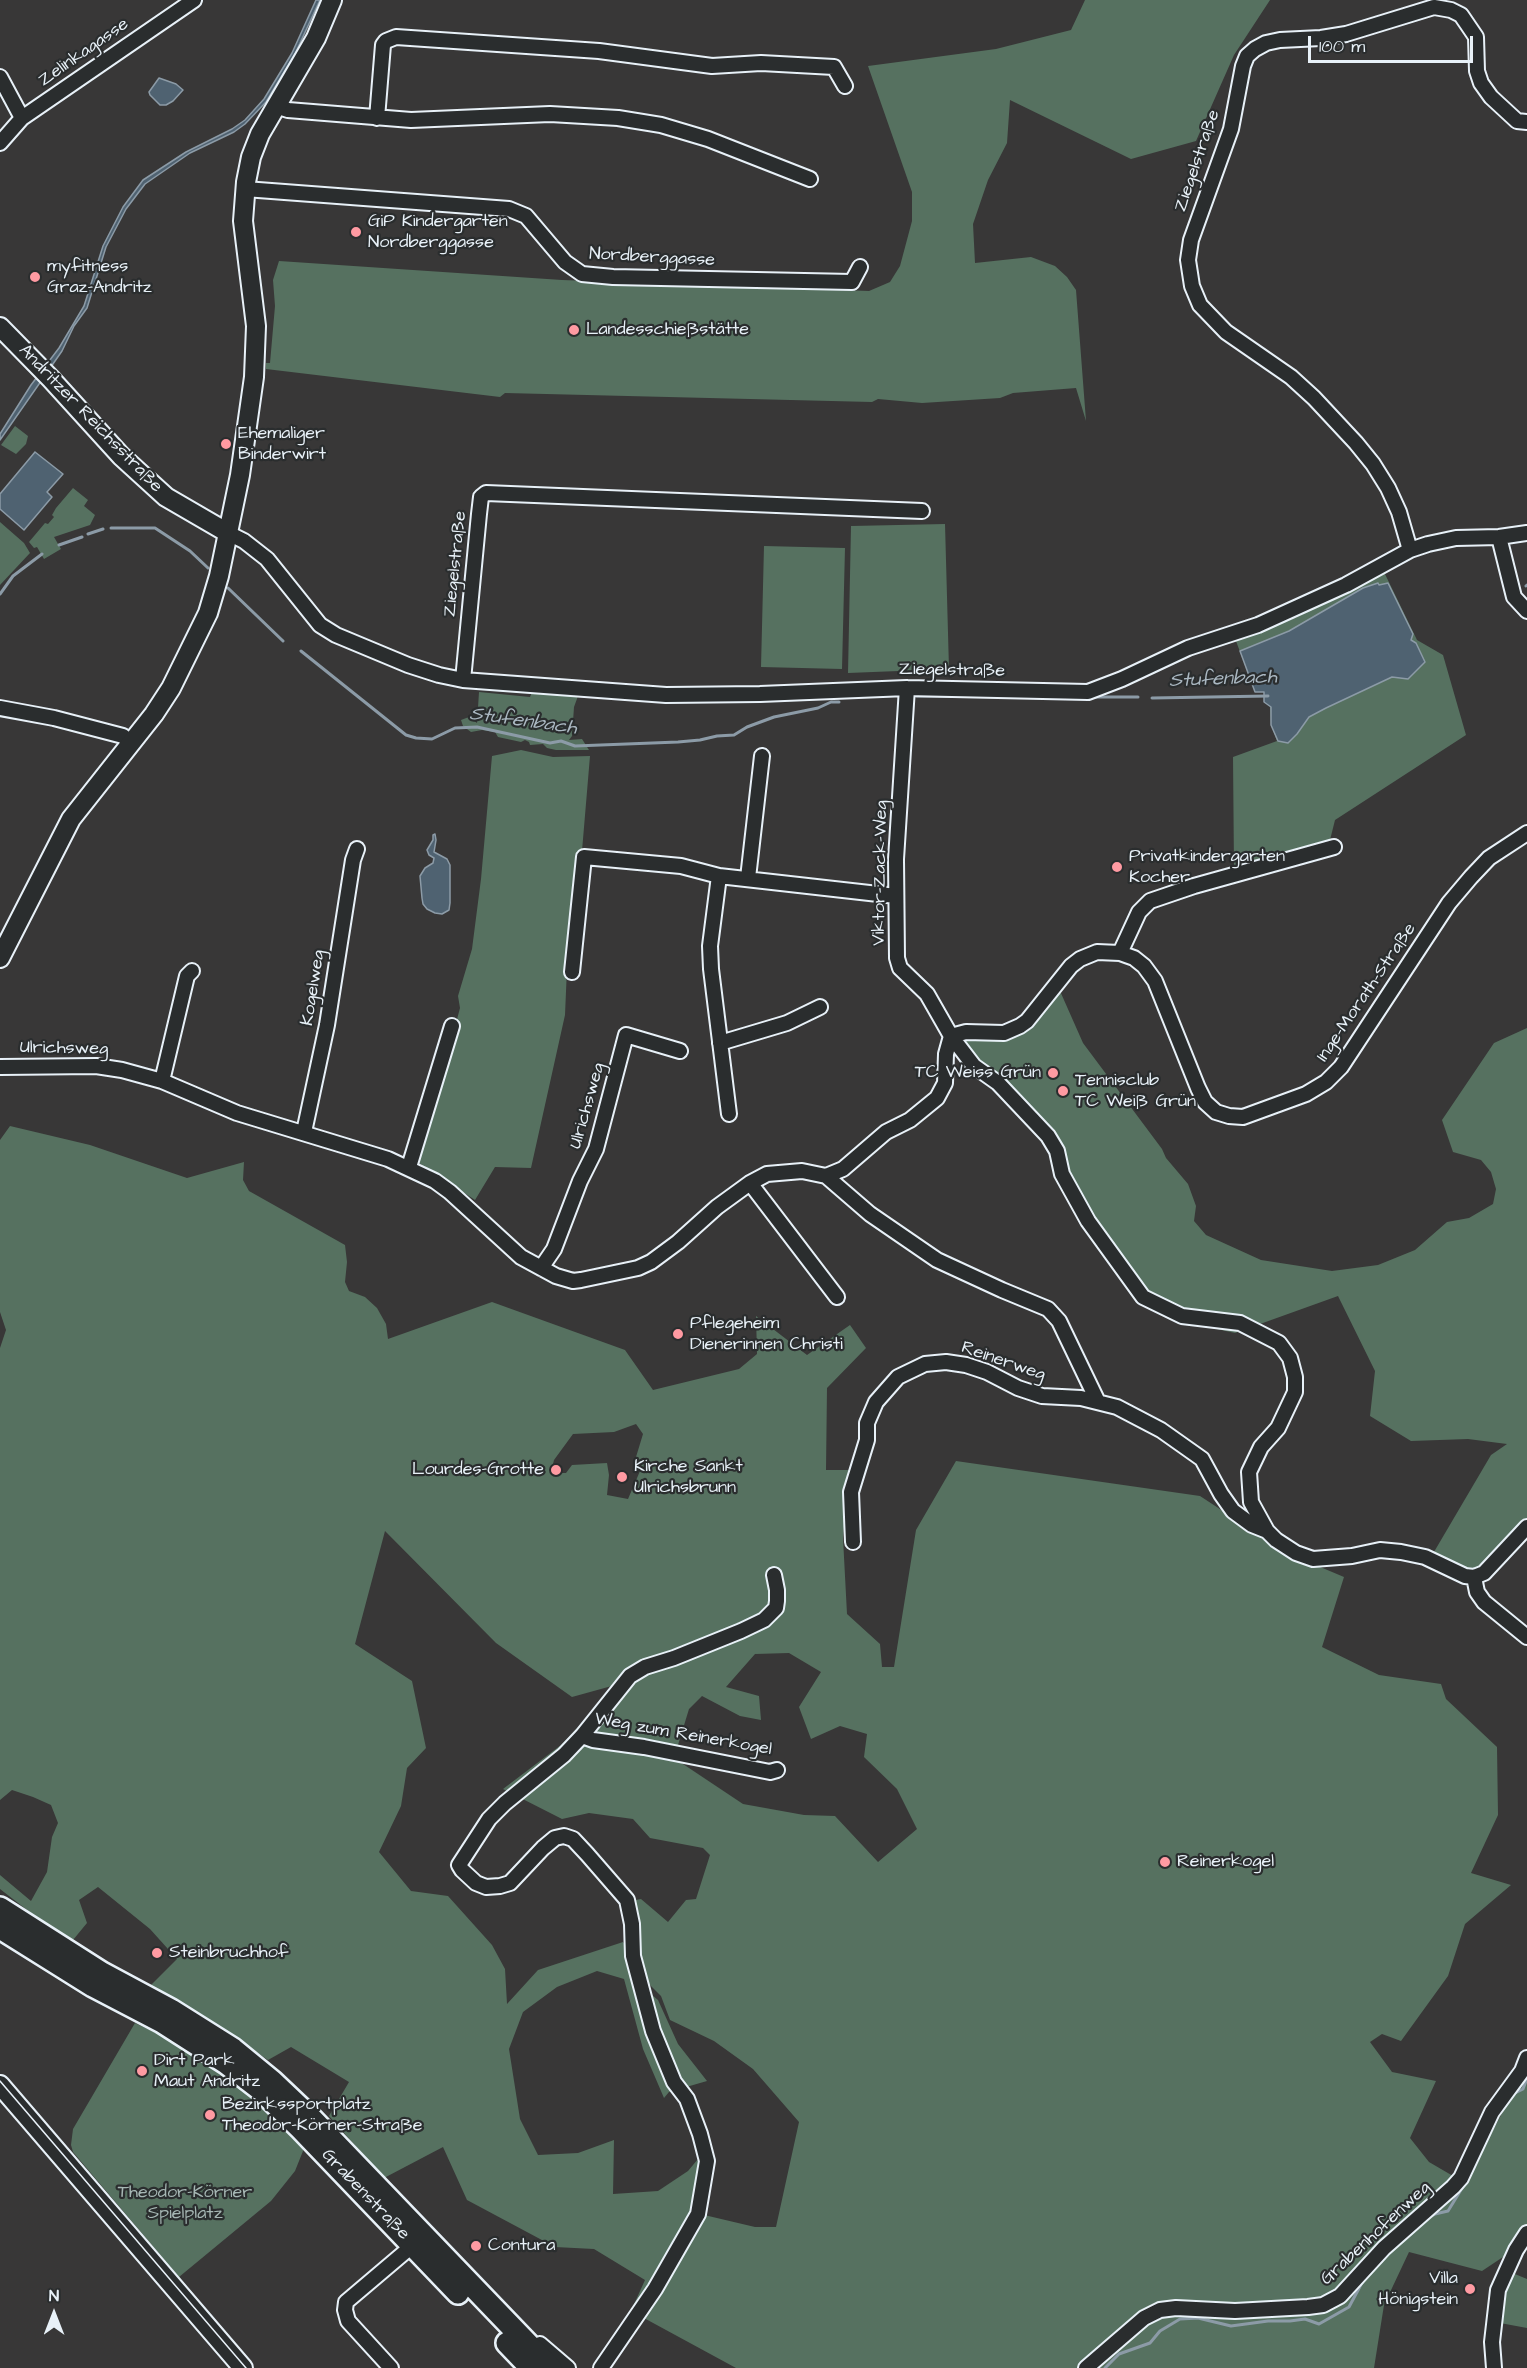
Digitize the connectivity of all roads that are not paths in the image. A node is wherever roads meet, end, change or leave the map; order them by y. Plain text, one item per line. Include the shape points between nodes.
1 (194, 0) edge
2 (332, 0) edge
3 (0, 77) edge
4 (845, 86) dead end
5 (276, 106) junction
6 (22, 117) junction
7 (377, 118) junction
8 (1527, 122) edge
9 (0, 143) edge
10 (810, 179) dead end
11 (245, 189) junction
12 (860, 267) dead end
13 (0, 327) edge
14 (922, 511) dead end
15 (228, 533) junction
16 (1527, 533) edge
17 (1499, 537) junction
18 (1410, 550) junction
19 (1527, 611) edge
20 (463, 680) junction
21 (907, 687) junction
22 (0, 708) edge
23 (131, 744) junction
24 (762, 756) dead end
25 (1527, 833) edge
26 (1334, 847) dead end
27 (357, 849) dead end
28 (719, 876) junction
29 (748, 878) junction
30 (896, 896) junction
31 (1120, 953) junction
32 (0, 958) edge
33 (192, 971) dead end
34 (572, 972) dead end
35 (820, 1007) dead end
36 (452, 1026) dead end
37 (951, 1036) junction
38 (720, 1042) junction
39 (680, 1051) dead end
40 (0, 1067) edge
41 (162, 1081) junction
42 (729, 1114) dead end
43 (304, 1132) junction
44 (409, 1167) junction
45 (826, 1176) junction
46 (750, 1183) junction
47 (541, 1268) junction
48 (837, 1297) dead end
49 (1098, 1402) junction
50 (1527, 1527) edge
51 (1267, 1531) junction
52 (853, 1542) dead end
53 (774, 1575) dead end
54 (1474, 1577) junction
55 (1527, 1636) edge
56 (582, 1736) junction
57 (777, 1770) dead end
58 (2, 1913) edge
59 (1527, 2058) edge
60 (0, 2085) edge
61 (1527, 2233) edge
62 (405, 2252) dead end
63 (511, 2327) junction
64 (243, 2368) edge
65 (391, 2368) edge
66 (531, 2368) edge
67 (551, 2368) edge
68 (568, 2368) edge
69 (601, 2368) edge
70 (1086, 2368) edge
71 (1494, 2368) edge

1 - 6 street, Zelinkagasse
2 - 5 main road via 316,38
3 - 6 street
4 - 7 street via 834,68 761,63 712,66 593,51 396,37 383,45
5 - 7 street
5 - 11 main road via 251,157
6 - 9 street, Zelinkagasse
7 - 10 street via 555,114 618,118 661,125
8 - 18 street, Ziegelstraße via 1517,121 1491,98 1477,71 1476,37 1461,15 1451,10 1434,7 1346,33 1266,43 1247,56 1243,66 1231,129 1191,240 1188,260 1200,305 1226,332 1314,398 1374,464 1400,512
11 - 12 street, Nordberggasse via 509,209 526,216 565,262 582,274 852,282
11 - 15 main road via 244,231 256,346 248,423
13 - 15 main road, Andritzer Reichsstraße via 121,456 166,497
14 - 20 street, Ziegelstraße via 486,493 480,505
15 - 20 street, Ziegelstraße via 267,559 320,625 423,670
15 - 23 main road via 202,629 171,688
16 - 17 street, Ziegelstraße
17 - 18 street, Ziegelstraße via 1456,538
17 - 19 street via 1512,592
18 - 21 street, Ziegelstraße via 1346,585 1258,625 1188,648 1088,692
20 - 21 street, Ziegelstraße via 666,695
21 - 30 street, Viktor-Zack-Weg
22 - 23 street via 121,736
23 - 32 main road via 71,819
24 - 29 street
25 - 31 street, Inge-Morath-Straße via 1489,858 1449,903 1341,1067 1326,1082 1306,1094 1243,1117 1216,1112 1205,1102 1155,981 1134,958
26 - 31 street via 1150,901 1139,912
27 - 43 street, Kogelweg
28 - 29 street
28 - 34 street via 681,867 584,857
28 - 38 street via 710,946
29 - 30 street
30 - 37 street, Viktor-Zack-Weg via 898,963 927,994
31 - 37 street via 1097,952 1080,958 1027,1021 1010,1031
33 - 41 street via 187,976
35 - 38 street via 787,1023
36 - 44 street
37 - 45 street via 945,1083 933,1103 886,1132 843,1169
37 - 51 street, Viktor-Zack-Weg via 974,1066 998,1083 1048,1136 1057,1151 1062,1174 1088,1221 1143,1297 1183,1317 1240,1323 1279,1343 1290,1358 1295,1392 1278,1428 1261,1447 1249,1472 1251,1502
38 - 42 street
39 - 47 street, Ulrichsweg via 626,1035 596,1149 554,1249
40 - 41 street, Ulrichsweg via 108,1067
41 - 43 street, Ulrichsweg via 237,1113
43 - 44 street, Ulrichsweg
44 - 47 street, Ulrichsweg via 450,1192 521,1257
45 - 46 street, Ulrichsweg via 782,1172
45 - 49 street via 870,1214 937,1260 1048,1309 1059,1321
46 - 47 street, Ulrichsweg via 643,1266 573,1281
46 - 48 street
49 - 51 street, Reinerweg via 1117,1407 1161,1430 1202,1459 1233,1511
49 - 52 street, Reinerweg via 1042,1396 987,1372 946,1362 925,1364 898,1377 876,1402 867,1424 867,1440 851,1492
50 - 54 street via 1484,1573
51 - 54 street, Viktor-Zack-Weg via 1296,1553 1313,1559 1380,1550 1401,1552 1425,1557
53 - 56 street, Weg zum Reinerkogel via 776,1608 764,1620 635,1673
54 - 55 street via 1484,1602
56 - 57 street, Weg zum Reinerkogel via 770,1772
56 - 69 street, Weg zum Reinerkogel via 497,1811 459,1865 476,1883 500,1886 510,1883 555,1838 573,1839 587,1854 627,1900 633,1956 653,2031 700,2134 707,2161 698,2214 655,2289
58 - 63 main road, Grabenstraße via 241,2055 310,2117
58 - 66 main road, Grabenstraße via 93,1986 162,2022 226,2062 261,2090
59 - 70 street, Grabenhofenweg via 1492,2112 1461,2178 1384,2248 1340,2296 1308,2307 1160,2310 1144,2318
60 - 64 main road
61 - 71 street via 1498,2289 1493,2322
62 - 65 street via 346,2302 345,2310 348,2322
63 - 67 main road, Grabenstraße
63 - 68 street, Grabenstraße via 535,2340

